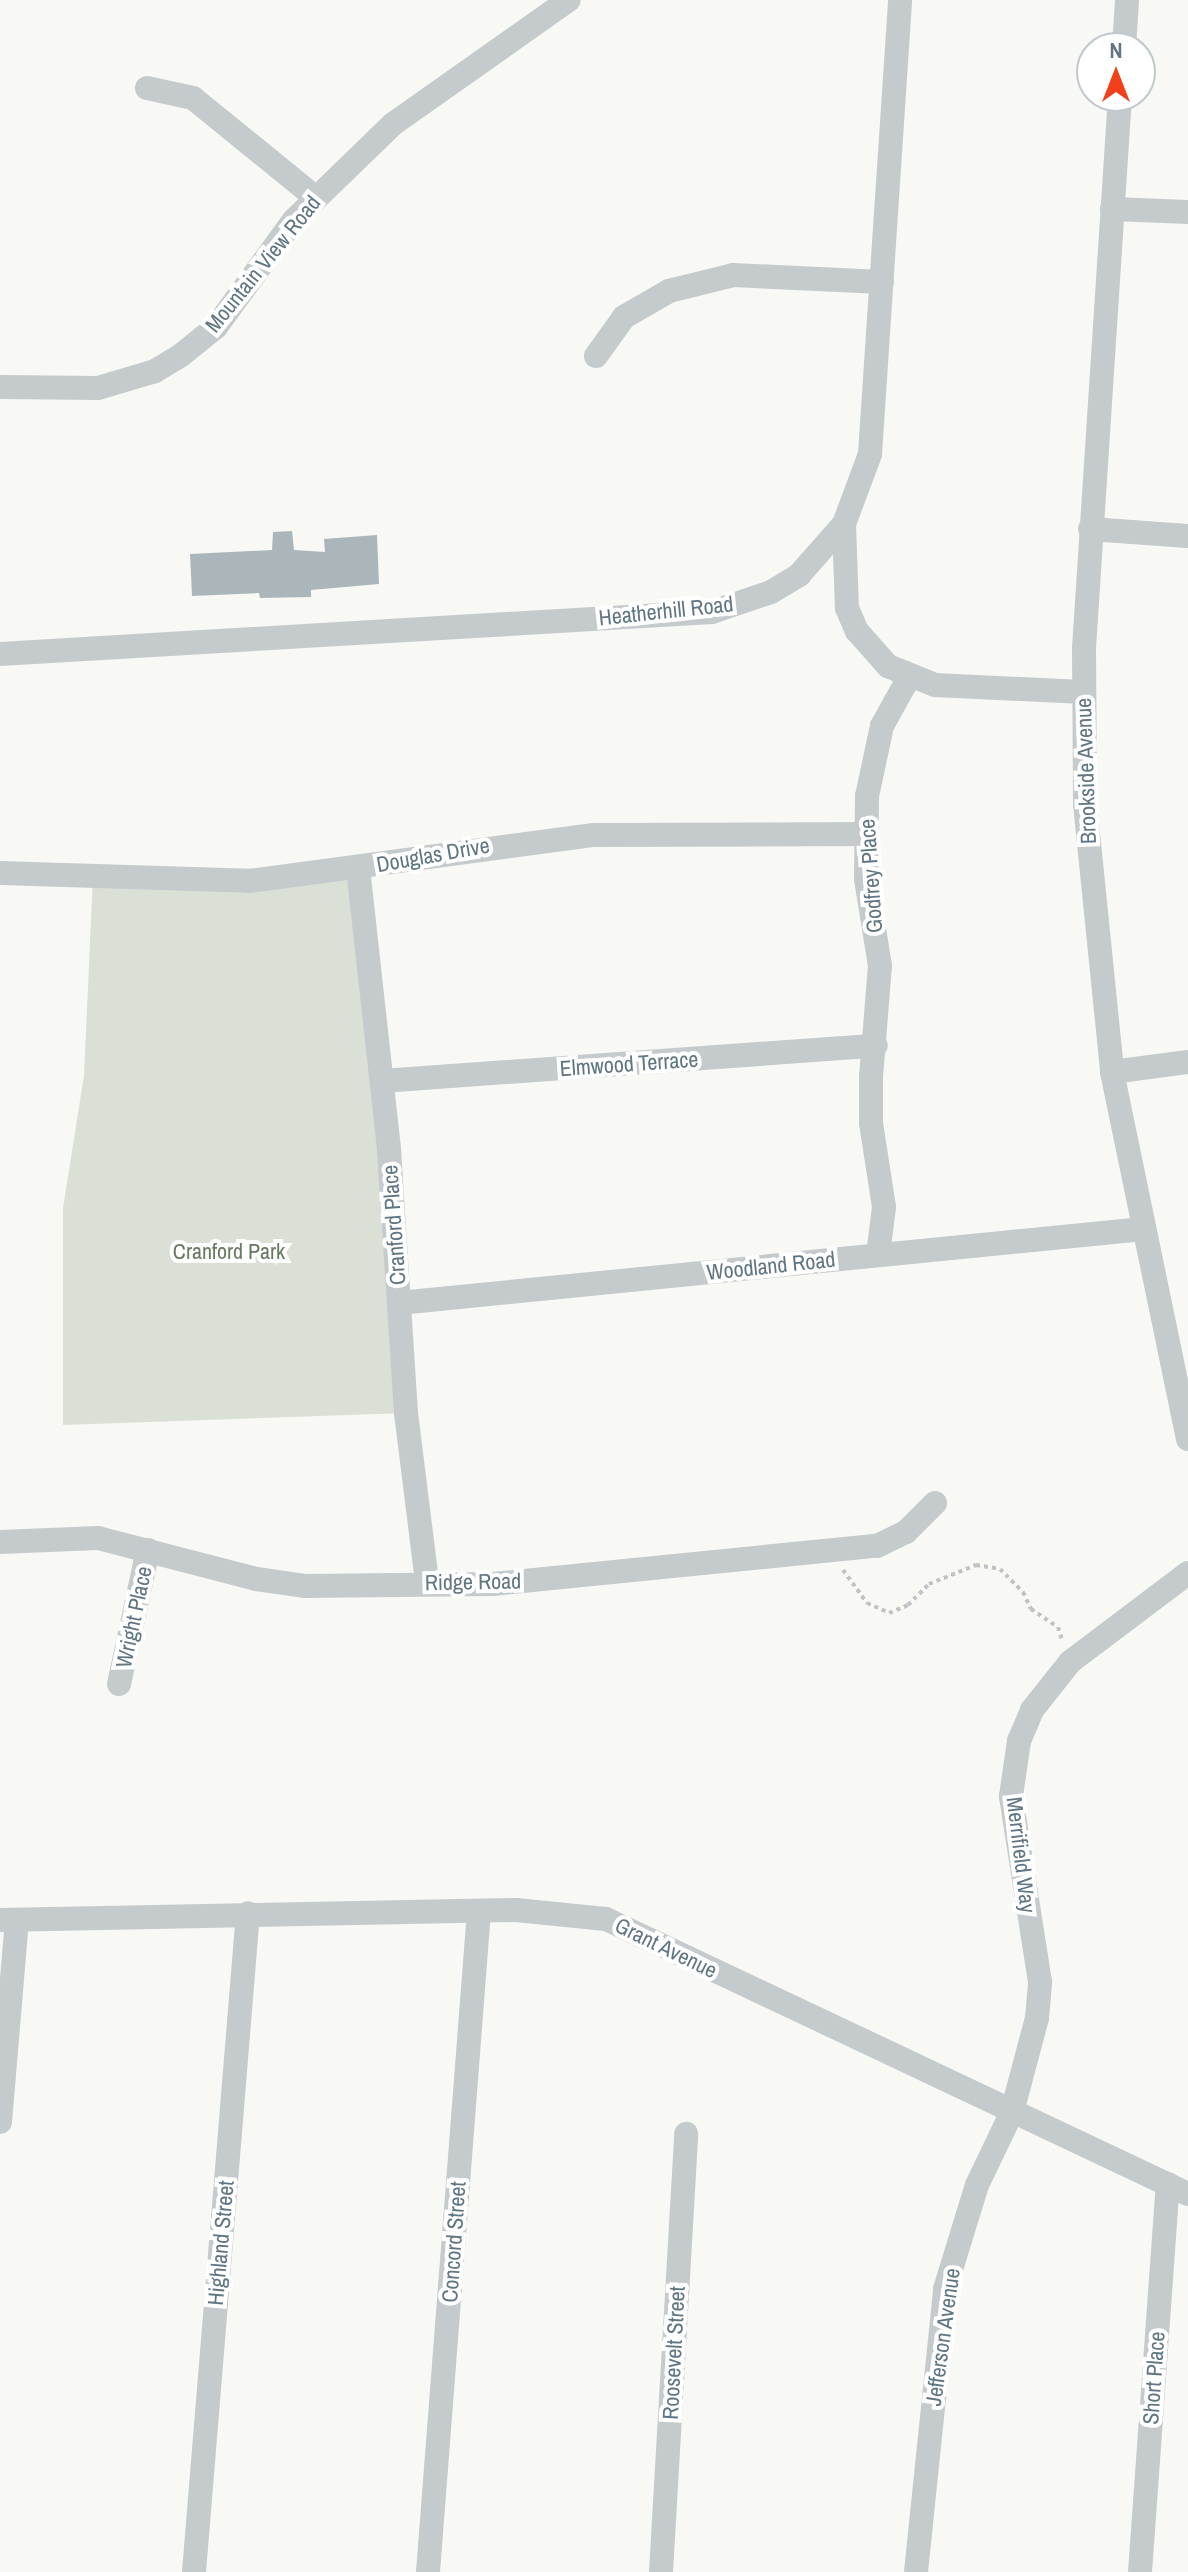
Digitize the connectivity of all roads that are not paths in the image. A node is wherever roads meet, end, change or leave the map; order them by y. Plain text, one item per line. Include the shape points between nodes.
1 (569, 0) edge
2 (1127, 0) edge
3 (895, 8) edge
4 (1125, 32) edge
5 (147, 88) dead end
6 (1119, 112) edge
7 (315, 197) junction
8 (1112, 209) junction
9 (1188, 212) edge
10 (882, 282) junction
11 (596, 356) dead end
12 (0, 387) edge
13 (844, 524) junction
14 (1090, 529) junction
15 (1188, 536) edge
16 (0, 654) edge
17 (909, 677) junction
18 (1083, 692) junction
19 (867, 834) junction
20 (358, 868) junction
21 (0, 873) edge
22 (876, 1046) junction
23 (1188, 1062) edge
24 (1112, 1072) junction
25 (382, 1081) junction
26 (1143, 1229) junction
27 (878, 1255) junction
28 (399, 1303) junction
29 (1188, 1439) edge
30 (935, 1503) dead end
31 (0, 1542) edge
32 (148, 1550) junction
33 (1188, 1573) edge
34 (427, 1582) junction
35 (119, 1684) dead end
36 (479, 1911) junction
37 (248, 1913) junction
38 (8, 1920) edge
39 (1012, 2112) junction
40 (0, 2122) edge
41 (686, 2134) dead end
42 (1178, 2189) edge
43 (194, 2572) edge
44 (428, 2572) edge
45 (661, 2572) edge
46 (916, 2572) edge
47 (1140, 2572) edge

1 - 7 street, Mountain View Road via 432,92
2 - 4 street
3 - 10 street, Heatherhill Road
5 - 7 street via 193,98
6 - 8 street, Brookside Avenue
7 - 12 street, Mountain View Road via 216,327 180,356 155,371 98,388
8 - 9 street
8 - 14 street, Brookside Avenue
10 - 11 street via 733,275 669,291 624,317
10 - 13 street, Heatherhill Road via 870,454
13 - 16 street, Heatherhill Road via 799,575 761,597 712,612
13 - 17 street via 843,588 857,631 888,666
14 - 15 street
14 - 18 street, Brookside Avenue
17 - 18 street via 935,685
17 - 19 street, Godfrey Place via 890,709 871,762
18 - 24 street, Brookside Avenue via 1091,902
19 - 20 street, Douglas Drive via 594,835 475,847
19 - 22 street, Godfrey Place via 870,911 880,966
20 - 21 street, Douglas Drive via 187,882
20 - 25 street, Cranford Place
22 - 25 street, Elmwood Terrace
22 - 27 street, Godfrey Place via 871,1123 884,1207
23 - 24 street
24 - 26 street, Brookside Avenue
25 - 28 street, Cranford Place
26 - 27 street, Woodland Road
26 - 29 street, Brookside Avenue
27 - 28 street, Woodland Road
28 - 34 street, Cranford Place
30 - 34 street, Ridge Road via 906,1532 877,1546 530,1581
31 - 32 street, Ridge Road via 98,1538
32 - 34 street, Ridge Road via 256,1579 305,1586
32 - 35 street, Wright Place
33 - 39 street, Merrifield Way via 1074,1659 1032,1710 1013,1769 1013,1821 1040,1982 1037,2018
36 - 37 street, Grant Avenue
36 - 39 street, Grant Avenue via 606,1919
36 - 44 street, Concord Street
37 - 38 street, Grant Avenue
37 - 43 street, Highland Street
38 - 40 street
39 - 42 street, Grant Avenue
39 - 46 street, Jefferson Avenue via 977,2185 945,2289
41 - 45 street, Roosevelt Street
42 - 47 street, Short Place

